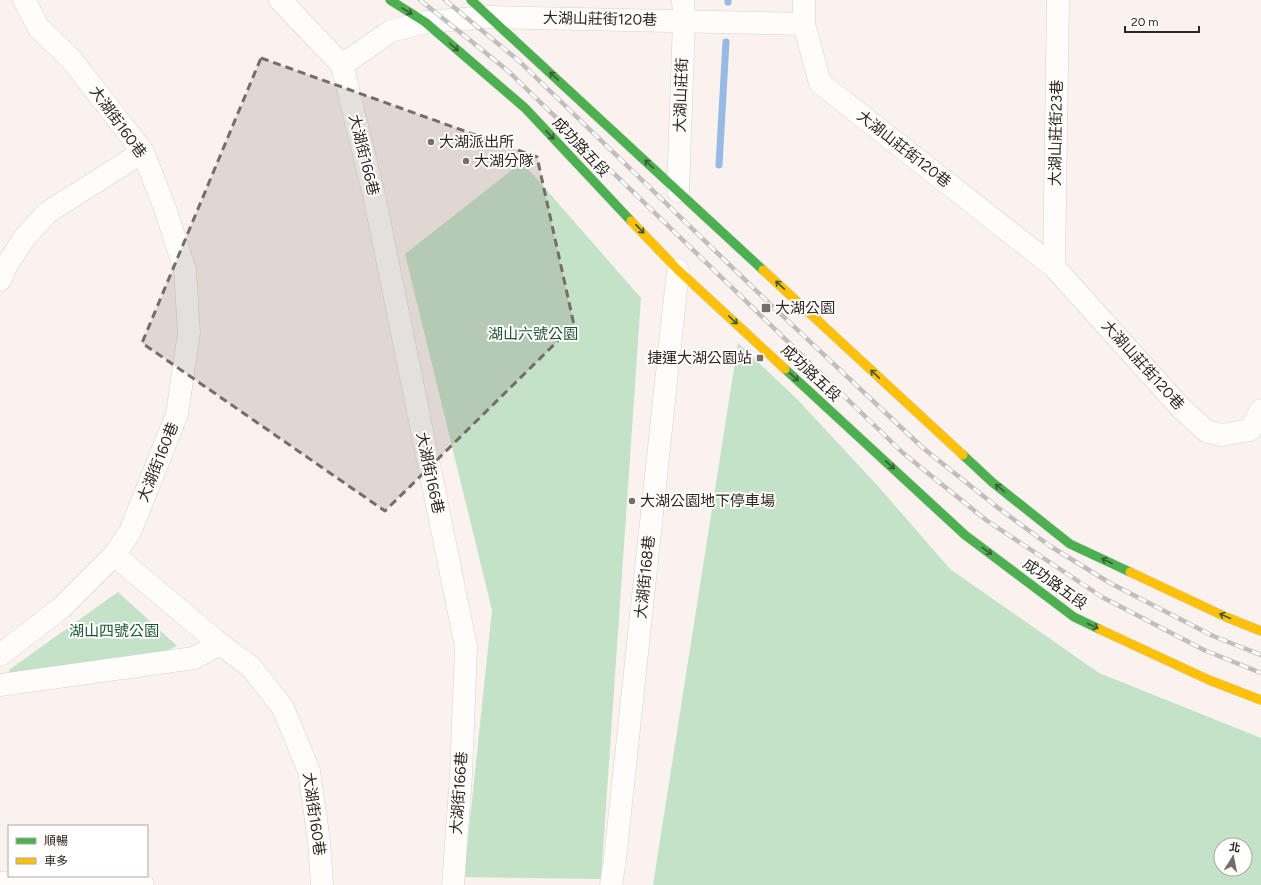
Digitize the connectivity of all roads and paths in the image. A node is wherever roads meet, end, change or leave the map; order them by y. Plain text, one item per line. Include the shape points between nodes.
1 (24, 0) edge
2 (280, 0) edge
3 (390, 0) edge
4 (471, 0) edge
5 (804, 0) edge
6 (1058, 0) edge
7 (684, 10) edge
8 (490, 17) junction
9 (425, 22) junction
10 (804, 24) junction
11 (342, 66) junction
12 (143, 152) junction
13 (678, 191) junction
14 (1054, 267) junction
15 (678, 270) junction
16 (0, 280) edge
17 (1261, 410) edge
18 (114, 555) junction
19 (1261, 631) edge
20 (220, 644) junction
21 (0, 655) edge
22 (0, 685) edge
23 (1261, 700) edge
24 (0, 883) edge
25 (142, 885) edge
26 (322, 885) edge
27 (453, 885) edge
28 (611, 885) edge

1 - 12 street, 大湖街160巷 via 39,28 71,59
2 - 11 street
3 -> 9 main road, 成功路五段
4 - 8 main road, 成功路五段
5 - 10 street
6 - 14 street, 大湖山莊街23巷
7 - 8 street, 大湖山莊街120巷
7 - 10 street, 大湖山莊街120巷
7 - 13 street, 大湖山莊街
8 - 9 street, 大湖山莊街120巷
13 -> 8 main road, 成功路五段
9 - 11 street, 大湖山莊街120巷 via 391,31
9 -> 15 main road, 成功路五段 via 525,108
10 - 14 street, 大湖山莊街120巷 via 820,83
11 - 27 street, 大湖街166巷 via 374,196 466,647
12 - 16 street via 48,212 25,237
12 - 18 street, 大湖街160巷 via 185,270 189,334 177,414 130,532
19 -> 13 main road, 成功路五段 via 1070,544 992,482
14 - 17 street, 大湖山莊街120巷 via 1180,407 1206,431 1222,435 1250,430
15 -> 23 main road, 成功路五段 via 966,535 1074,617 1209,680
15 - 28 street, 大湖街168巷
18 - 20 street, 大湖街160巷
18 - 21 street via 61,608
20 - 22 street via 194,658
20 - 26 street, 大湖街160巷 via 251,667 283,708 309,772 320,841
24 - 25 street

